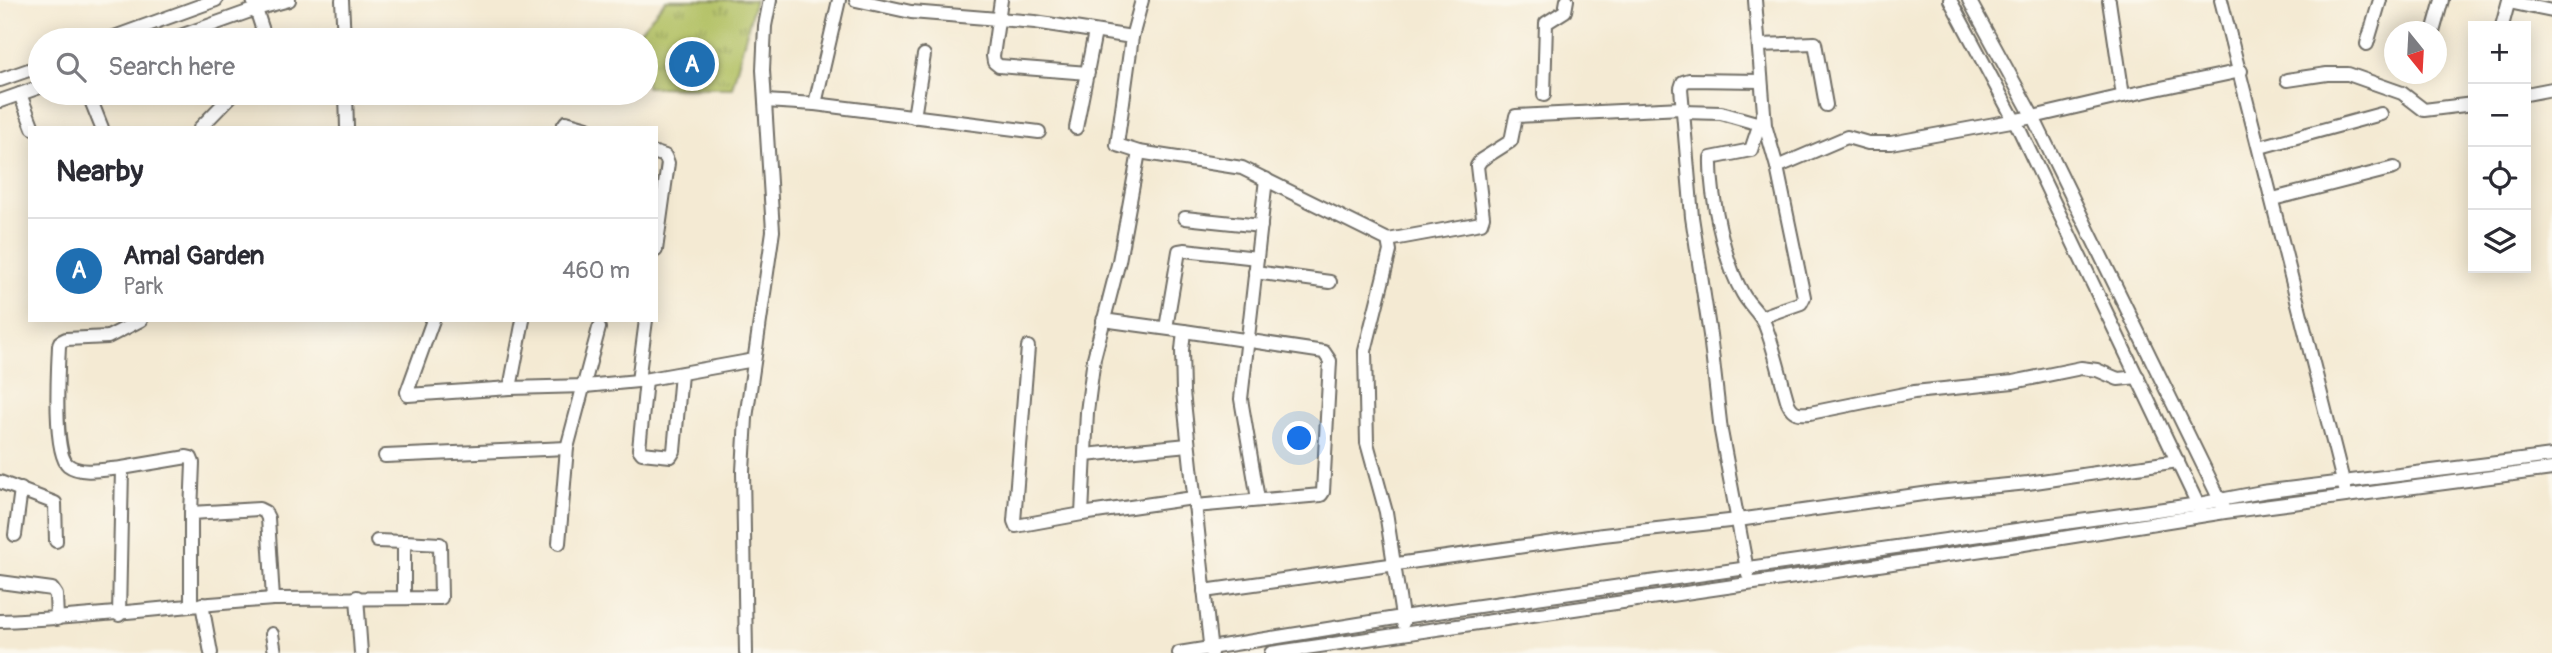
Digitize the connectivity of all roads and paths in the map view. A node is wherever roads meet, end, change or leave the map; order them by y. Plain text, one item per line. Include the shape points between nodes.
1 (216, 0) edge
2 (289, 0) edge
3 (342, 0) edge
4 (770, 0) edge
5 (839, 0) edge
6 (856, 0) edge
7 (1001, 0) edge
8 (1142, 0) edge
9 (1567, 0) edge
10 (1755, 0) edge
11 (1950, 0) edge
12 (1969, 0) edge
13 (2221, 0) edge
14 (2380, 0) edge
15 (2442, 0) edge
16 (2109, 1) edge
17 (2509, 1) edge
18 (196, 3) edge
19 (254, 4) edge
20 (2552, 11) edge
21 (998, 20) junction
22 (2436, 21) edge
23 (2503, 21) edge
24 (135, 28) edge
25 (197, 28) edge
26 (262, 28) edge
27 (343, 28) edge
28 (1095, 32) junction
29 (1132, 37) junction
30 (2367, 44) dead end
31 (1759, 45) junction
32 (924, 55) dead end
33 (28, 70) edge
34 (2241, 71) junction
35 (1088, 73) junction
36 (0, 80) edge
37 (2287, 80) dead end
38 (1762, 81) junction
39 (2552, 89) edge
40 (28, 91) edge
41 (2531, 93) edge
42 (20, 94) junction
43 (1544, 94) dead end
44 (2123, 96) junction
45 (0, 101) edge
46 (765, 101) junction
47 (816, 104) junction
48 (93, 105) edge
49 (222, 105) edge
50 (346, 105) edge
51 (1826, 105) dead end
52 (2468, 105) edge
53 (1682, 110) junction
54 (2381, 114) dead end
55 (914, 117) junction
56 (2033, 117) junction
57 (1762, 119) junction
58 (2015, 120) junction
59 (32, 126) edge
60 (101, 126) edge
61 (202, 126) edge
62 (347, 126) edge
63 (563, 126) edge
64 (582, 126) edge
65 (1076, 128) dead end
66 (1039, 132) dead end
67 (2260, 147) junction
68 (1139, 152) junction
69 (658, 154) edge
70 (1777, 167) junction
71 (2394, 168) dead end
72 (1266, 179) junction
73 (2273, 199) junction
74 (1185, 218) dead end
75 (1261, 226) junction
76 (658, 236) edge
77 (1388, 240) junction
78 (1257, 258) junction
79 (1255, 272) junction
80 (1330, 282) dead end
81 (1761, 317) junction
82 (1103, 320) junction
83 (137, 322) edge
84 (432, 322) edge
85 (523, 322) edge
86 (646, 322) edge
87 (599, 328) dead end
88 (1166, 328) junction
89 (1184, 331) junction
90 (1248, 339) junction
91 (1028, 347) dead end
92 (754, 360) junction
93 (681, 374) junction
94 (2138, 377) junction
95 (642, 380) junction
96 (585, 386) junction
97 (510, 388) junction
98 (1188, 445) junction
99 (566, 448) junction
100 (1085, 455) junction
101 (385, 456) dead end
102 (2552, 456) edge
103 (2178, 461) junction
104 (122, 468) junction
105 (2552, 469) edge
106 (0, 482) edge
107 (2343, 482) junction
108 (21, 489) junction
109 (2347, 496) junction
110 (1258, 499) junction
111 (1194, 502) junction
112 (2223, 506) junction
113 (2201, 510) junction
114 (191, 513) junction
115 (1082, 514) junction
116 (1738, 520) junction
117 (15, 535) dead end
118 (56, 541) dead end
119 (377, 541) dead end
120 (404, 542) junction
121 (559, 542) dead end
122 (1394, 563) junction
123 (1747, 569) junction
124 (0, 582) edge
125 (1750, 584) junction
126 (1204, 592) junction
127 (357, 597) junction
128 (404, 597) junction
129 (273, 599) junction
130 (196, 604) junction
131 (119, 615) junction
132 (1402, 617) junction
133 (57, 619) junction
134 (0, 621) edge
135 (272, 634) dead end
136 (1405, 634) junction
137 (1211, 650) edge
138 (211, 653) edge
139 (275, 653) edge
140 (361, 653) edge
141 (746, 653) edge
142 (1179, 653) edge
143 (1271, 653) edge

1 - 18 street
2 - 19 street
3 - 27 street
4 - 46 street via 765,26
5 - 47 street
6 - 21 street via 911,12
7 - 21 street
8 - 29 street
9 - 43 street via 1565,11 1546,23
10 - 31 street
11 - 58 street
12 - 56 street
13 - 34 street
14 - 30 street
15 - 22 street
16 - 44 street
17 - 20 street
17 - 23 street
18 - 24 street
19 - 25 street
19 - 26 street
21 - 28 street
21 - 35 street via 993,56 999,66
28 - 29 street
28 - 35 street
29 - 68 street via 1115,143
31 - 38 street
31 - 51 street via 1815,43
32 - 55 street
33 - 36 street
34 - 44 street
34 - 67 street
35 - 65 street
37 - 52 street via 2348,74 2402,93 2424,110
38 - 53 street via 1686,80 1681,88
38 - 57 street
39 - 41 street
40 - 42 street
42 - 45 street
42 - 59 street
44 - 56 street
46 - 47 street
46 - 92 street via 773,231
47 - 55 street
48 - 60 street
49 - 61 street
50 - 62 street
53 - 57 street
53 - 77 street via 1517,116 1511,141 1477,166 1481,223
53 - 116 street via 1721,431
54 - 67 street
55 - 66 street
56 - 58 street
56 - 112 street
57 - 70 street
57 - 81 street via 1751,150 1711,160 1715,206 1729,256 1743,294
58 - 70 street via 1891,143 1847,137
58 - 94 street
63 - 64 street via 569,121
67 - 73 street
68 - 72 street via 1218,163
68 - 82 street
69 - 76 street via 668,163
70 - 81 street via 1804,297 1801,303
71 - 73 street
72 - 75 street
72 - 77 street
73 - 107 street
74 - 75 street
75 - 78 street
77 - 122 street via 1390,251 1365,351 1365,378 1367,443
78 - 79 street
78 - 88 street via 1179,251
79 - 80 street
79 - 90 street
81 - 94 street via 1787,403 1799,414 1936,388 2013,382 2081,368 2118,379
82 - 88 street
82 - 100 street via 1094,358
83 - 104 street via 108,337 65,339 59,346 58,441 62,459 77,469
84 - 97 street via 407,395
85 - 97 street
86 - 95 street
87 - 96 street
88 - 89 street
89 - 90 street
89 - 98 street via 1181,371
90 - 110 street via 1241,399
90 - 110 street via 1324,352 1330,361 1323,492
91 - 115 street via 1014,524
92 - 93 street
92 - 141 street via 743,471
93 - 95 street
93 - 95 street via 671,456 639,449
94 - 103 street
95 - 96 street
96 - 97 street
96 - 99 street
98 - 100 street
98 - 111 street
99 - 101 street
99 - 121 street
100 - 115 street
102 - 107 street
103 - 113 street
103 - 116 street
104 - 114 street via 191,458
104 - 131 street
105 - 109 street
106 - 108 street
107 - 109 street
107 - 112 street
108 - 117 street
108 - 118 street via 55,503
109 - 112 street
110 - 111 street
111 - 115 street
111 - 126 street
112 - 113 street
113 - 123 street
113 - 125 street
114 - 129 street via 265,512
114 - 130 street
116 - 122 street
116 - 123 street
119 - 120 street
120 - 128 street
120 - 128 street via 440,544 441,596
122 - 126 street
122 - 132 street
123 - 125 street
123 - 132 street
124 - 133 street via 52,589
125 - 136 street
126 - 137 street
127 - 128 street
127 - 129 street
127 - 140 street
129 - 130 street
130 - 131 street
130 - 138 street
131 - 133 street
132 - 136 street
132 - 137 street
133 - 134 street
135 - 139 street
136 - 143 street
137 - 142 street

